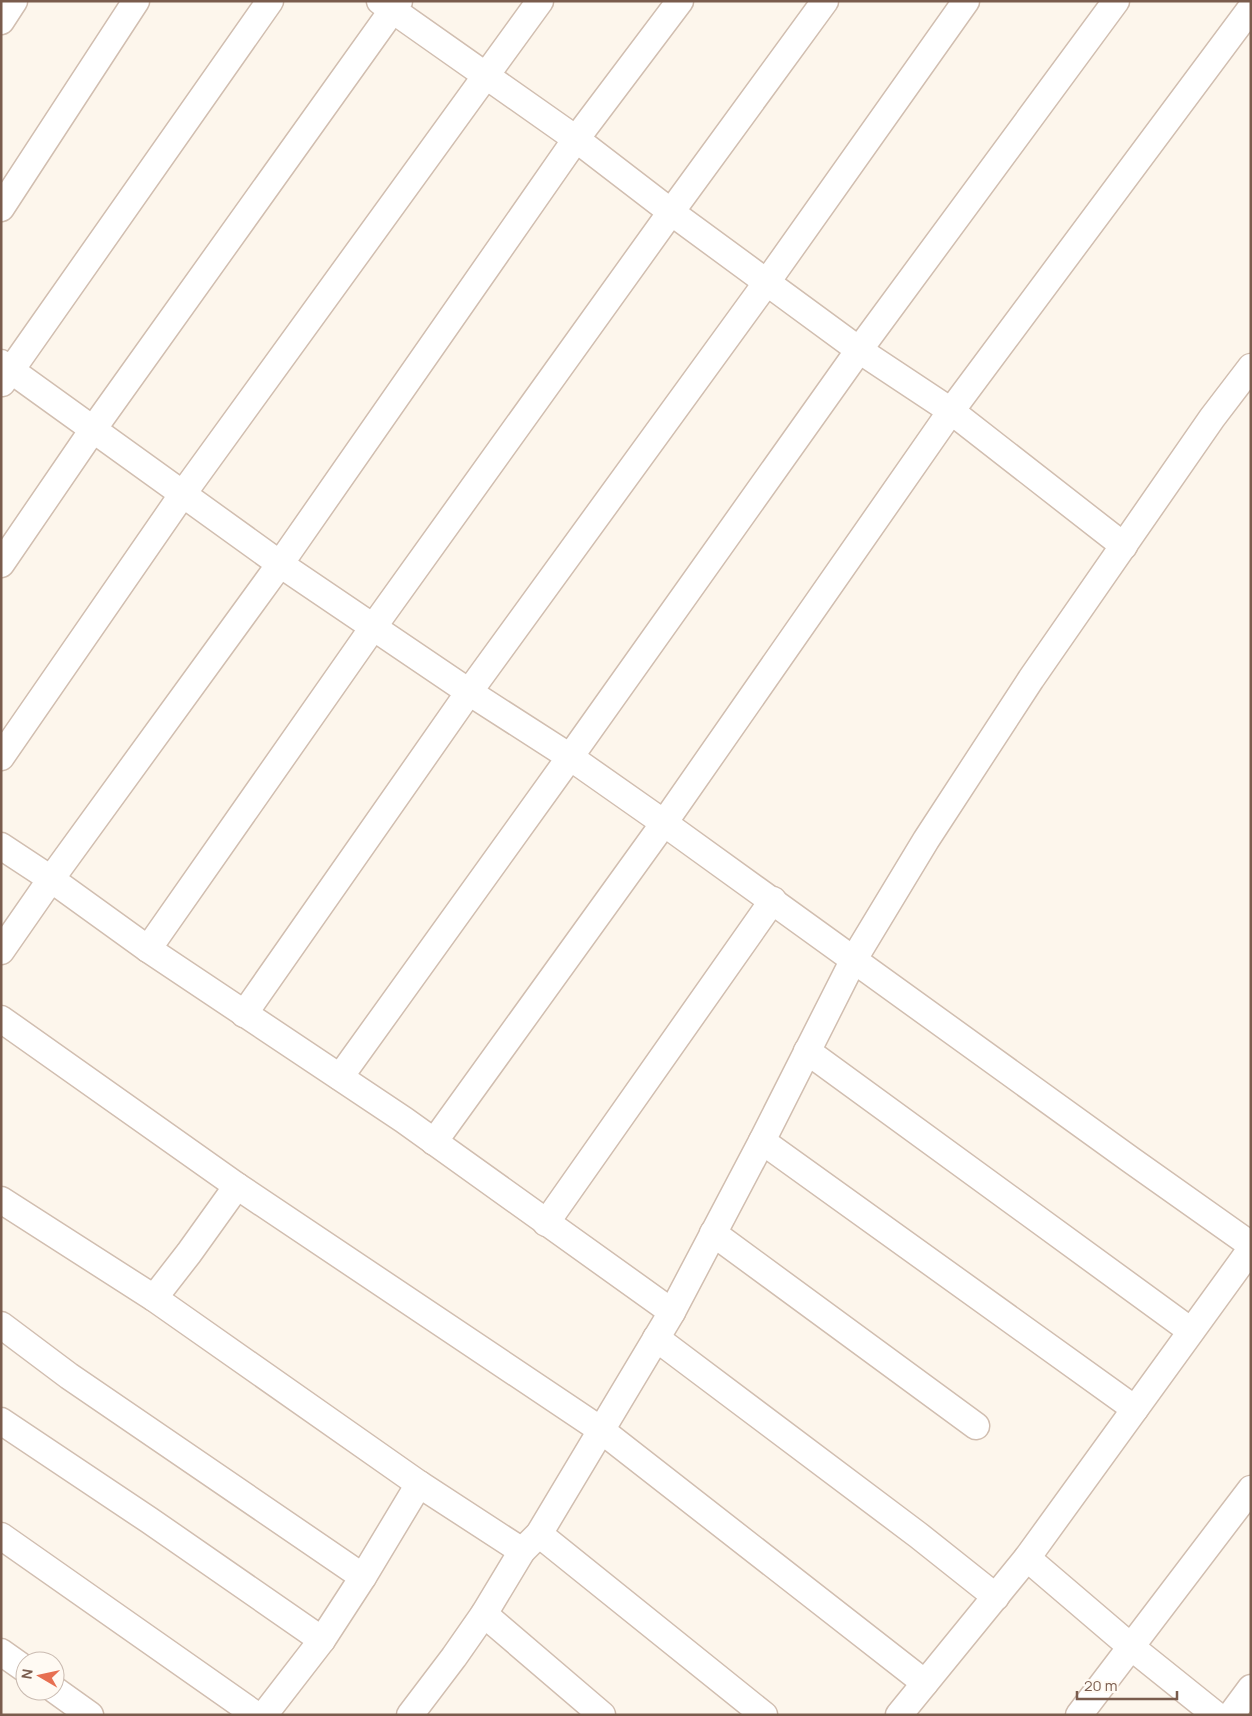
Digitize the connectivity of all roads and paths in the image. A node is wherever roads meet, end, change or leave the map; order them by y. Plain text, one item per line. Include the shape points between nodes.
1 (14, 1) edge
2 (136, 1) edge
3 (270, 1) edge
4 (540, 1) edge
5 (680, 1) edge
6 (825, 1) edge
7 (966, 1) edge
8 (1116, 1) edge
9 (390, 4) edge
10 (1251, 8) edge
11 (1, 21) edge
12 (485, 76) junction
13 (576, 139) junction
14 (1, 208) edge
15 (671, 212) junction
16 (767, 282) junction
17 (859, 350) junction
18 (1251, 367) edge
19 (5, 372) edge
20 (951, 412) junction
21 (94, 428) junction
22 (182, 495) junction
23 (1124, 546) junction
24 (1, 564) edge
25 (280, 564) junction
26 (374, 626) junction
27 (469, 692) junction
28 (1, 757) edge
29 (570, 758) junction
30 (664, 822) junction
31 (1, 846) edge
32 (51, 879) junction
33 (773, 900) junction
34 (148, 949) junction
35 (1, 951) edge
36 (854, 959) junction
37 (244, 1014) junction
38 (1, 1019) edge
39 (807, 1051) junction
40 (340, 1077) junction
41 (434, 1142) junction
42 (762, 1142) junction
43 (237, 1186) junction
44 (1, 1200) edge
45 (546, 1223) junction
46 (713, 1233) junction
47 (1251, 1247) edge
48 (154, 1298) junction
49 (672, 1312) junction
50 (1, 1325) edge
51 (1191, 1331) junction
52 (656, 1338) junction
53 (1135, 1409) junction
54 (1, 1421) edge
55 (976, 1426) dead end
56 (601, 1430) junction
57 (419, 1484) junction
58 (1251, 1489) edge
59 (1, 1536) edge
60 (531, 1543) junction
61 (1027, 1558) junction
62 (363, 1577) junction
63 (996, 1597) junction
64 (484, 1614) junction
65 (322, 1640) junction
66 (1130, 1646) junction
67 (1, 1652) edge
68 (15, 1662) edge
69 (925, 1683) junction
70 (1251, 1688) edge
71 (65, 1697) edge
72 (90, 1715) edge
73 (256, 1715) edge
74 (264, 1715) edge
75 (410, 1715) edge
76 (602, 1715) edge
77 (764, 1715) edge
78 (899, 1715) edge
79 (1079, 1715) edge
80 (1216, 1715) edge
81 (1231, 1715) edge

1 - 11 street
2 - 14 street
3 - 19 street
4 - 12 street
5 - 13 street
6 - 15 street
7 - 16 street
8 - 17 street
9 - 12 street
9 - 21 street
10 - 20 street
12 - 13 street
12 - 22 street
13 - 15 street
13 - 25 street
15 - 16 street
15 - 26 street
16 - 17 street
16 - 27 street
17 - 20 street
17 - 29 street
18 - 23 street
19 - 21 street
20 - 23 street
20 - 30 street
21 - 22 street
21 - 24 street
22 - 25 street
22 - 28 street
23 - 36 street via 1031,679 931,832
25 - 26 street
25 - 32 street
26 - 27 street
26 - 34 street
27 - 29 street
27 - 37 street
29 - 30 street
29 - 40 street
30 - 33 street
30 - 41 street
31 - 32 street
32 - 34 street
32 - 35 street
33 - 36 street
33 - 45 street
34 - 37 street
36 - 39 street
36 - 47 street
37 - 40 street
38 - 43 street
39 - 42 street
39 - 51 street
40 - 41 street
41 - 45 street
42 - 46 street
42 - 53 street
43 - 48 street
43 - 56 street
44 - 48 street
45 - 49 street
46 - 49 street
46 - 55 street
47 - 51 street
48 - 57 street
49 - 52 street
50 - 62 street
51 - 53 street
52 - 56 street
52 - 63 street
53 - 61 street
54 - 65 street
56 - 60 street
56 - 69 street
57 - 60 street
57 - 62 street
58 - 66 street
59 - 73 street
60 - 64 street
60 - 77 street
61 - 63 street
61 - 66 street
62 - 65 street
63 - 69 street
64 - 75 street
64 - 76 street
65 - 74 street
66 - 79 street
66 - 80 street
67 - 68 street
69 - 78 street
70 - 81 street
71 - 72 street

